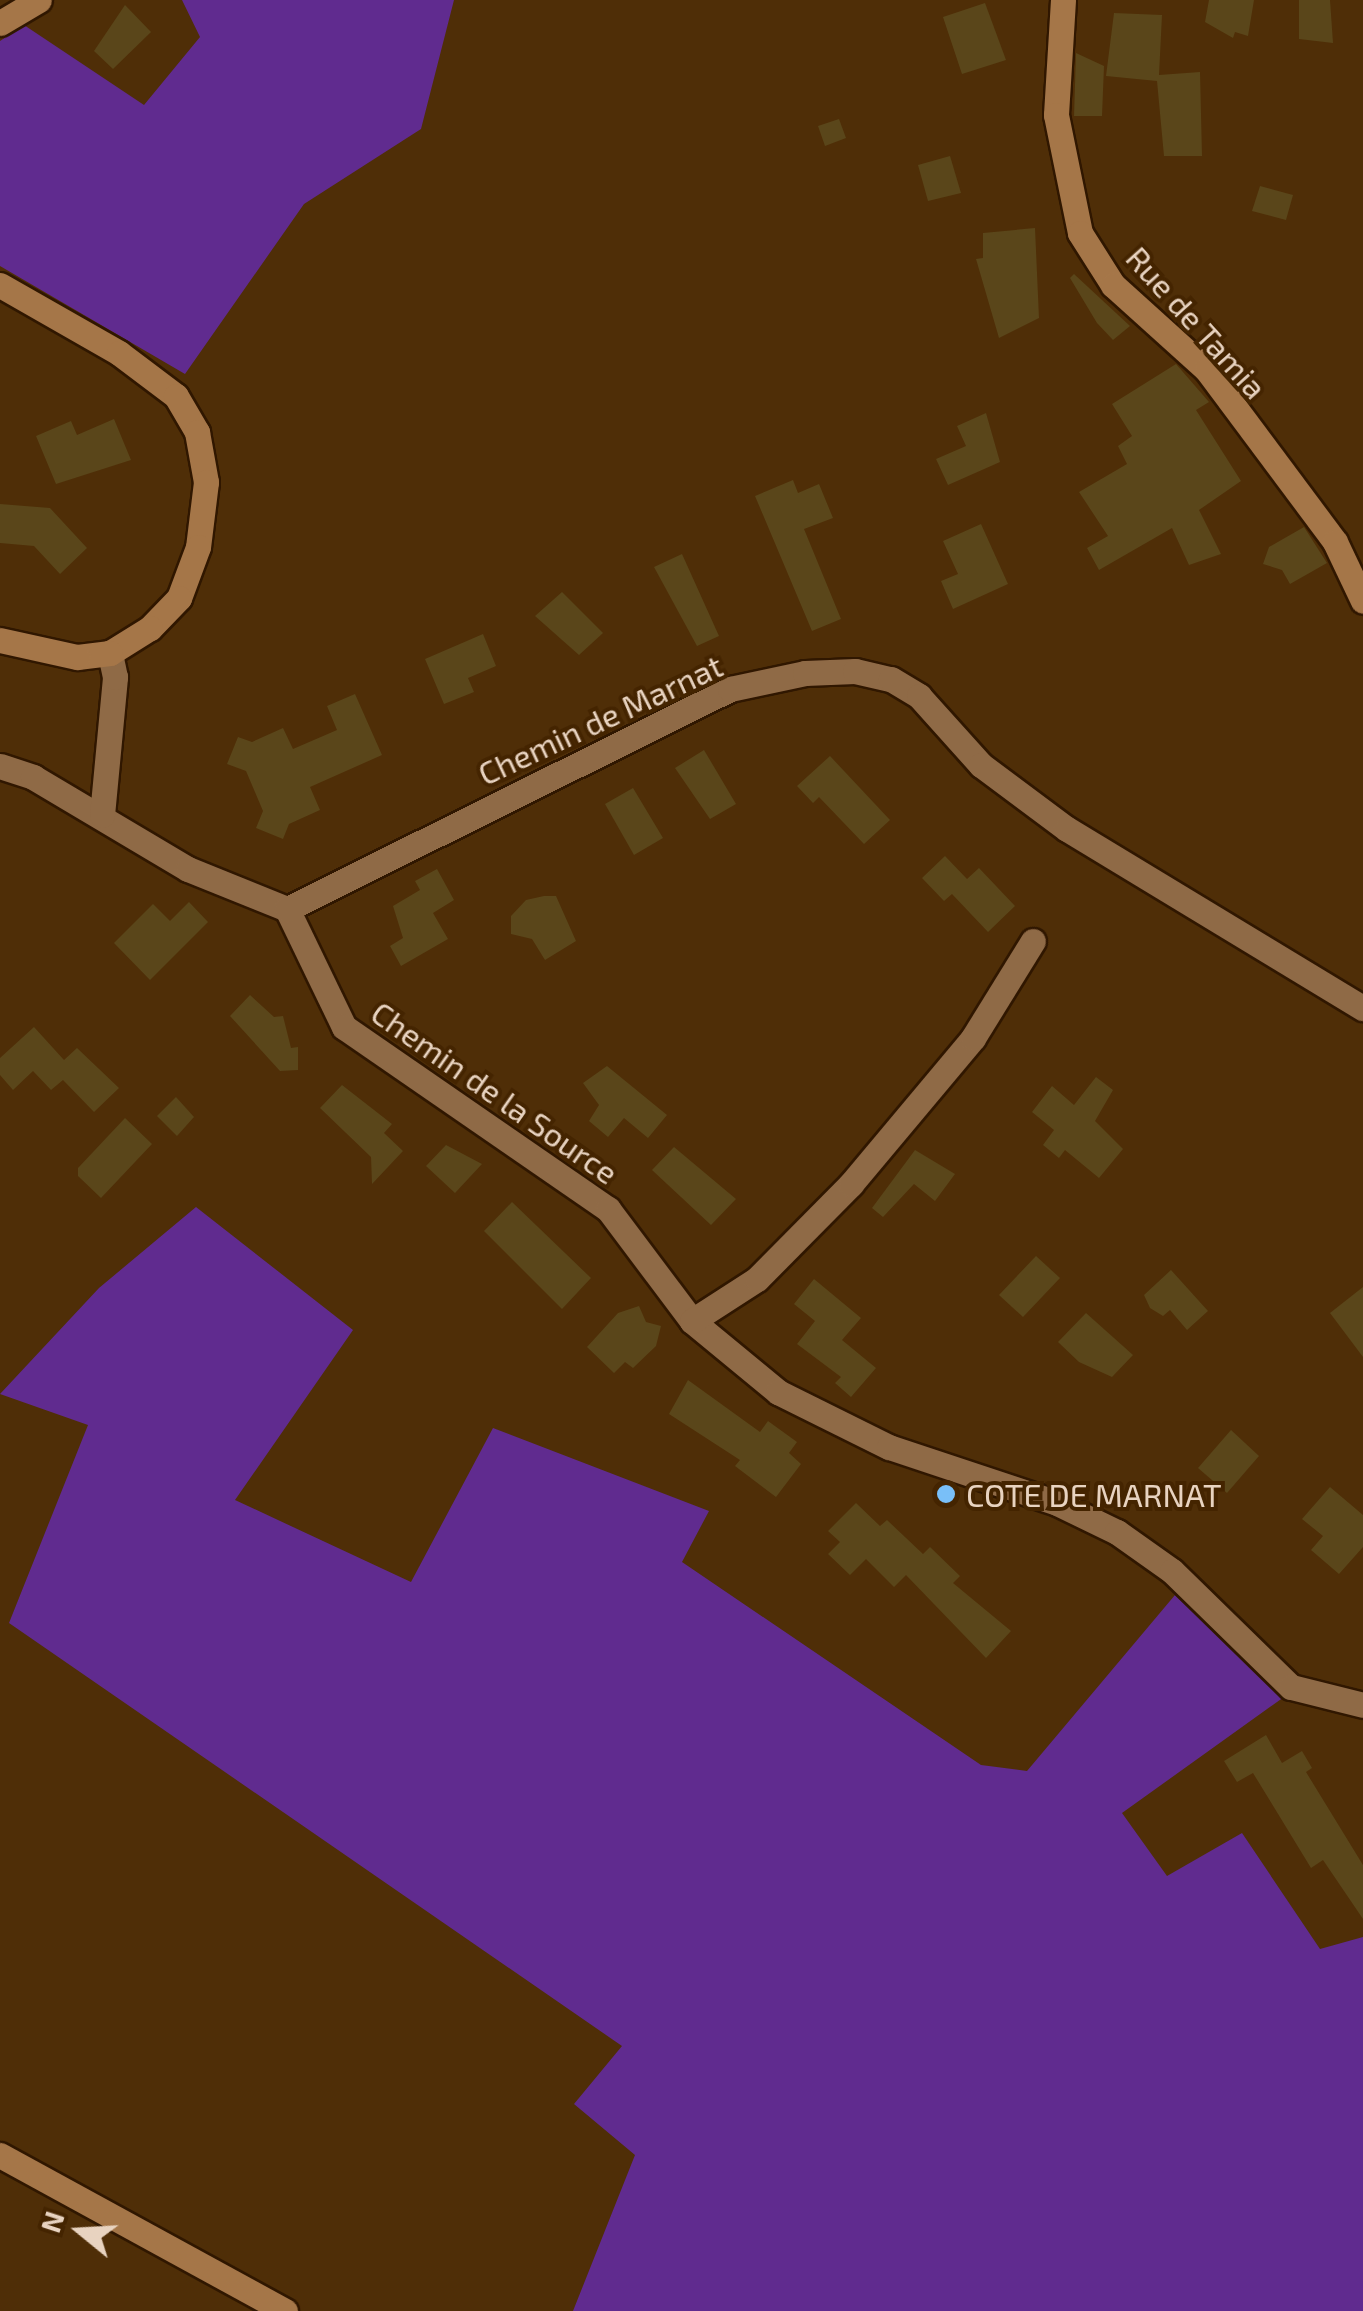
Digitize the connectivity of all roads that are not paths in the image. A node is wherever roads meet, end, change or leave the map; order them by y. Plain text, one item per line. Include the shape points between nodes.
1 (40, 0) edge
2 (1063, 0) edge
3 (0, 23) edge
4 (0, 285) edge
5 (1363, 601) edge
6 (0, 640) edge
7 (110, 653) junction
8 (0, 766) edge
9 (102, 815) junction
10 (288, 909) junction
11 (1032, 941) dead end
12 (1363, 1008) edge
13 (692, 1320) junction
14 (1363, 1705) edge
15 (0, 2156) edge
16 (285, 2311) edge

1 - 3 street
2 - 5 street, Rue de Tamia via 1056,115 1080,233 1114,284 1206,370 1334,542
4 - 7 street via 119,353 176,396 198,432 206,482 198,547 180,598 150,628
6 - 7 street via 77,657
7 - 9 street via 115,677
8 - 9 street
9 - 10 street via 188,869
10 - 12 street, Chemin de Marnat via 730,689 805,673 854,671 891,679 918,696 982,765 1067,829
10 - 13 street, Chemin de la Source via 344,1027 608,1209
11 - 13 street via 972,1038 852,1184 758,1279
13 - 14 street, Chemin de la Source via 778,1392 833,1424 1057,1503 1117,1532 1172,1571 1291,1687
15 - 16 street

